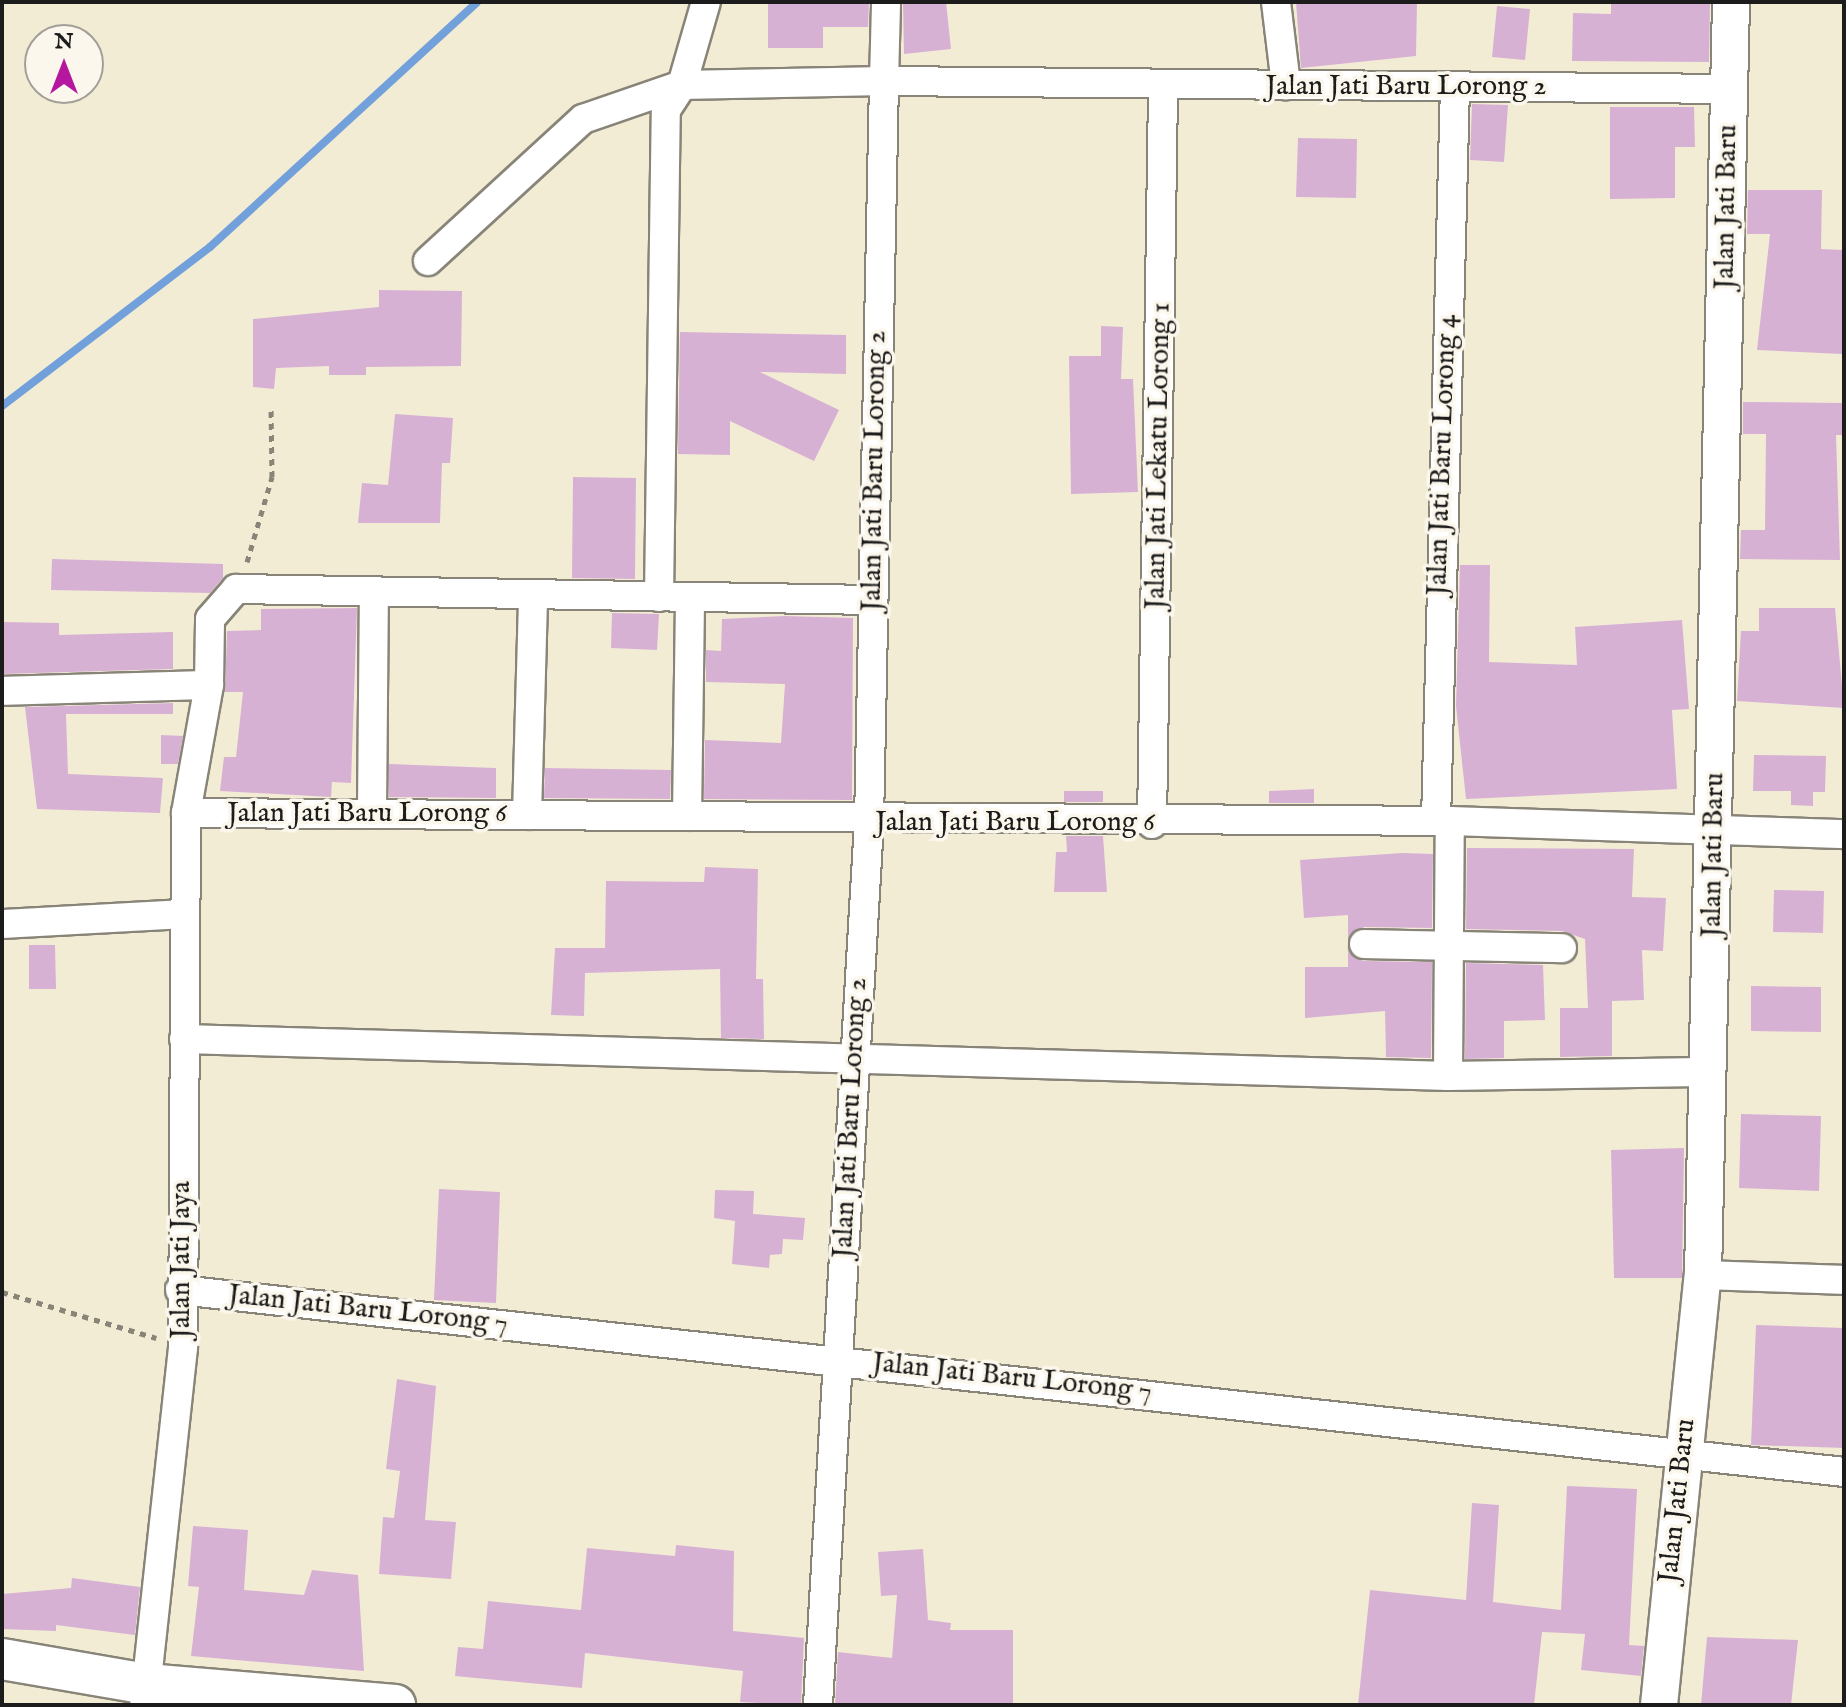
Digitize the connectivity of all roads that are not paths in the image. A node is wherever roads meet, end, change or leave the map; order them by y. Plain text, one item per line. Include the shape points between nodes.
1 (706, 2) edge
2 (886, 2) edge
3 (1276, 2) edge
4 (1731, 2) edge
5 (884, 81) junction
6 (682, 85) junction
7 (1286, 85) junction
8 (1163, 88) junction
9 (1455, 88) junction
10 (1730, 89) junction
11 (428, 261) dead end
12 (374, 591) junction
13 (533, 594) junction
14 (659, 597) junction
15 (690, 598) junction
16 (872, 600) junction
17 (209, 685) junction
18 (2, 691) edge
19 (372, 812) junction
20 (186, 813) junction
21 (527, 815) junction
22 (687, 816) junction
23 (1443, 821) junction
24 (869, 822) junction
25 (1152, 824) junction
26 (1714, 827) junction
27 (1844, 834) edge
28 (185, 914) junction
29 (2, 924) edge
30 (1364, 944) dead end
31 (1449, 946) junction
32 (1562, 948) dead end
33 (184, 1039) junction
34 (853, 1060) junction
35 (1710, 1072) junction
36 (1448, 1076) junction
37 (1703, 1275) junction
38 (1844, 1280) edge
39 (180, 1290) junction
40 (839, 1359) junction
41 (1682, 1451) junction
42 (1844, 1472) edge
43 (2, 1659) edge
44 (145, 1694) edge
45 (388, 1705) edge
46 (395, 1705) edge
47 (818, 1705) edge
48 (1659, 1705) edge

1 - 6 street
2 - 5 street
3 - 7 street
4 - 10 street, Jalan Jati Baru
5 - 6 street
5 - 8 street, Jalan Jati Baru Lorong 2
5 - 16 street, Jalan Jati Baru Lorong 2
6 - 11 street via 583,119
6 - 14 street via 664,122
7 - 8 street, Jalan Jati Baru Lorong 2
7 - 9 street, Jalan Jati Baru Lorong 2
8 - 25 street, Jalan Jati Lekatu Lorong 1
9 - 10 street, Jalan Jati Baru Lorong 2
9 - 23 street, Jalan Jati Baru Lorong 4
10 - 26 street, Jalan Jati Baru
12 - 13 street
12 - 17 street, Jalan Jati Jaya via 236,589 210,619
12 - 19 street
13 - 14 street
13 - 21 street
14 - 15 street
15 - 16 street
15 - 22 street
16 - 24 street, Jalan Jati Baru Lorong 2
17 - 18 street
17 - 20 street, Jalan Jati Jaya
19 - 20 street, Jalan Jati Baru Lorong 6
19 - 21 street, Jalan Jati Baru Lorong 6
20 - 28 street, Jalan Jati Jaya
21 - 22 street, Jalan Jati Baru Lorong 6
22 - 24 street, Jalan Jati Baru Lorong 6
23 - 25 street, Jalan Jati Baru Lorong 6
23 - 26 street, Jalan Jati Baru Lorong 6
23 - 31 street, Jalan Jati Baru Lorong 4
24 - 25 street, Jalan Jati Baru Lorong 6
24 - 34 street, Jalan Jati Baru Lorong 2
26 - 27 street, Jalan Jati Baru Lorong 6
26 - 35 street, Jalan Jati Baru
28 - 29 street
28 - 33 street, Jalan Jati Jaya
30 - 31 street
31 - 32 street
31 - 36 street, Jalan Jati Baru Lorong 4
33 - 34 street
33 - 39 street, Jalan Jati Jaya
34 - 36 street
34 - 40 street, Jalan Jati Baru Lorong 2
35 - 36 street
35 - 37 street, Jalan Jati Baru
37 - 38 street
37 - 41 street, Jalan Jati Baru
39 - 40 street, Jalan Jati Baru Lorong 7
39 - 44 street, Jalan Jati Jaya via 183,1348
40 - 41 street, Jalan Jati Baru Lorong 7
40 - 47 street, Jalan Jati Baru Lorong 2
41 - 42 street, Jalan Jati Baru Lorong 7
41 - 48 street, Jalan Jati Baru
43 - 44 main road
44 - 45 main road
45 - 46 main road

